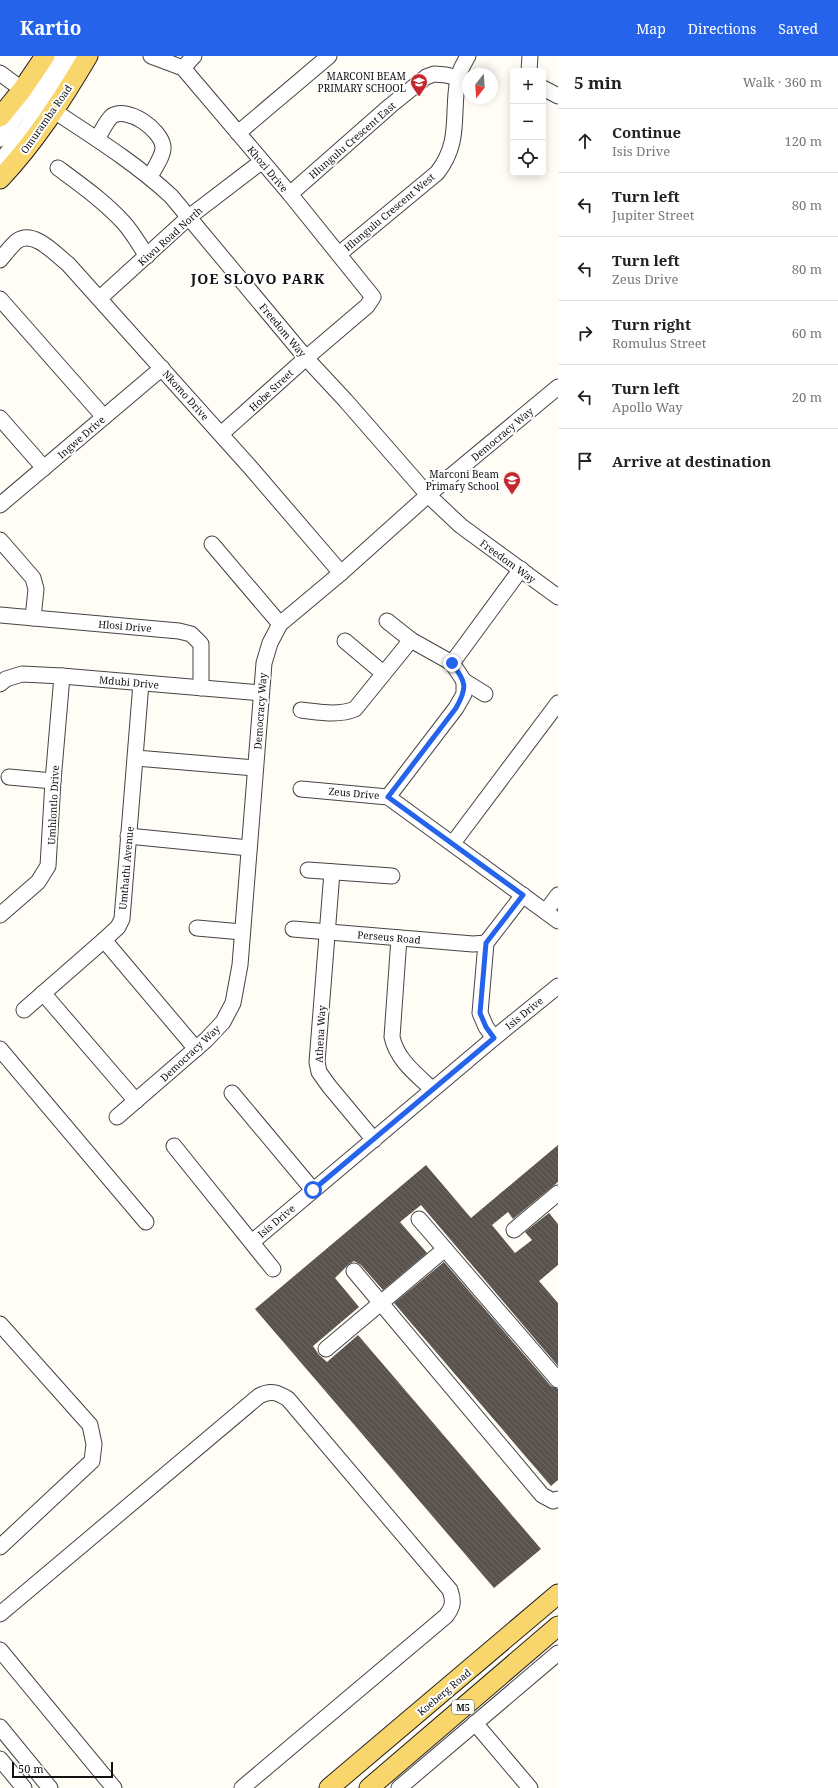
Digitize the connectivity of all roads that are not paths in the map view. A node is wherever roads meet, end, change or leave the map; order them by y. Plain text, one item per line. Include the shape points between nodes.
1 (45, 56) edge
2 (59, 56) edge
3 (73, 56) edge
4 (88, 56) edge
5 (151, 56) edge
6 (194, 56) edge
7 (329, 56) edge
8 (468, 56) edge
9 (530, 56) edge
10 (183, 68) junction
11 (529, 68) edge
12 (0, 73) edge
13 (458, 78) junction
14 (546, 90) edge
15 (558, 96) edge
16 (37, 100) junction
17 (0, 117) edge
18 (238, 133) junction
19 (0, 139) edge
20 (97, 139) junction
21 (0, 162) edge
22 (261, 162) junction
23 (58, 168) dead end
24 (150, 177) junction
25 (0, 179) edge
26 (290, 194) junction
27 (189, 217) junction
28 (339, 254) junction
29 (147, 256) junction
30 (0, 260) edge
31 (100, 298) junction
32 (373, 298) joint
33 (0, 299) edge
34 (306, 358) junction
35 (162, 368) junction
36 (558, 387) edge
37 (104, 417) junction
38 (0, 418) edge
39 (221, 434) junction
40 (44, 468) junction
41 (428, 495) junction
42 (0, 505) edge
43 (0, 540) edge
44 (212, 544) dead end
45 (521, 569) junction
46 (341, 573) junction
47 (558, 597) edge
48 (0, 615) edge
49 (33, 618) junction
50 (387, 621) dead end
51 (280, 624) junction
52 (411, 640) junction
53 (344, 641) dead end
54 (452, 663) junction
55 (383, 673) junction
56 (62, 676) junction
57 (464, 681) junction
58 (141, 683) junction
59 (0, 684) edge
60 (201, 688) junction
61 (261, 694) junction
62 (485, 694) dead end
63 (558, 703) edge
64 (302, 710) dead end
65 (136, 758) junction
66 (256, 768) junction
67 (9, 777) dead end
68 (53, 781) junction
69 (301, 789) dead end
70 (388, 797) junction
71 (128, 836) junction
72 (453, 843) junction
73 (250, 848) junction
74 (308, 870) dead end
75 (332, 872) junction
76 (392, 876) dead end
77 (523, 895) junction
78 (558, 895) edge
79 (2, 910) edge
80 (546, 911) junction
81 (558, 920) edge
82 (197, 928) dead end
83 (293, 929) dead end
84 (242, 932) junction
85 (328, 933) junction
86 (399, 938) junction
87 (104, 940) junction
88 (486, 943) junction
89 (558, 986) edge
90 (43, 993) junction
91 (24, 1010) dead end
92 (494, 1038) junction
93 (0, 1049) edge
94 (196, 1049) junction
95 (432, 1089) junction
96 (232, 1093) dead end
97 (136, 1101) junction
98 (117, 1117) dead end
99 (374, 1140) junction
100 (174, 1146) dead end
101 (313, 1190) junction
102 (558, 1193) edge
103 (419, 1219) dead end
104 (146, 1222) dead end
105 (514, 1230) dead end
106 (252, 1242) junction
107 (444, 1249) junction
108 (273, 1269) dead end
109 (354, 1271) dead end
110 (381, 1303) junction
111 (0, 1324) edge
112 (326, 1349) dead end
113 (558, 1380) edge
114 (558, 1499) edge
115 (0, 1547) edge
116 (558, 1594) edge
117 (0, 1614) edge
118 (558, 1626) edge
119 (0, 1650) edge
120 (558, 1653) edge
121 (475, 1723) junction
122 (0, 1727) edge
123 (0, 1759) edge
124 (24, 1788) edge
125 (50, 1788) edge
126 (114, 1788) edge
127 (242, 1788) edge
128 (329, 1788) edge
129 (369, 1788) edge
130 (399, 1788) edge
131 (530, 1788) edge

1 - 16 main road, Omuramba Road
2 - 16 street
3 - 16 street
4 - 16 main road, Omuramba Road
5 - 10 street, Khozi Drive
6 - 10 street
7 - 18 street
8 - 13 street, Hlungulu Crescent West
9 - 11 street
10 - 18 street, Khozi Drive
12 - 16 street, Freedom Way
13 - 26 street, Hlungulu Crescent East via 434,74 426,77
13 - 28 street, Hlungulu Crescent West via 453,141 446,162 437,173
14 - 15 street
16 - 17 main road, Omuramba Road
16 - 19 street
16 - 20 street, Freedom Way
16 - 21 street
16 - 25 main road, Omuramba Road via 15,163
18 - 22 street, Khozi Drive
20 - 24 street, Freedom Way
20 - 24 street via 114,115 130,115 150,127 163,146
22 - 26 street, Khozi Drive
22 - 27 street, Kiwu Road North
23 - 29 street via 91,192 126,224
24 - 27 street, Freedom Way
26 - 28 street, Khozi Drive
27 - 29 street, Kiwu Road North
27 - 34 street, Freedom Way
28 - 32 street, Khozi Drive
29 - 31 street, Kiwu Road North
30 - 31 street, Nkomo Drive via 24,238 36,240 68,264
31 - 35 street, Nkomo Drive
32 - 34 street, Hobe Street
33 - 37 street
34 - 39 street, Hobe Street
34 - 41 street, Freedom Way
35 - 37 street, Ingwe Drive
35 - 39 street, Nkomo Drive
36 - 41 street, Democracy Way
37 - 40 street, Ingwe Drive
38 - 40 street
39 - 46 street, Nkomo Drive
40 - 42 street, Ingwe Drive
41 - 45 street, Freedom Way via 461,526
41 - 46 street, Democracy Way
43 - 49 street via 33,578 36,589
44 - 51 street
45 - 47 street, Freedom Way
45 - 54 street
46 - 51 street, Democracy Way
48 - 49 street, Hlosi Drive
49 - 60 street, Hlosi Drive via 191,634 201,644
50 - 52 street
51 - 61 street, Democracy Way via 266,654
52 - 54 street
52 - 55 street
53 - 55 street
54 - 57 street
55 - 64 street via 355,709 349,712
56 - 58 street, Mdubi Drive
56 - 59 street, Mdubi Drive via 22,674 6,679
56 - 68 street, Umhlontlo Drive
57 - 62 street
57 - 70 street via 464,694 456,708
58 - 60 street, Mdubi Drive
58 - 65 street, Umthathi Avenue
60 - 61 street, Mdubi Drive
61 - 66 street, Democracy Way
63 - 72 street
65 - 66 street
65 - 71 street, Umthathi Avenue
66 - 73 street, Democracy Way
67 - 68 street
68 - 79 street, Umhlontlo Drive via 48,866 38,882
69 - 70 street, Zeus Drive
70 - 72 street, Zeus Drive
71 - 73 street
71 - 87 street, Umthathi Avenue via 122,919 118,927
72 - 77 street, Zeus Drive
73 - 84 street, Democracy Way
74 - 75 street
75 - 76 street
75 - 85 street, Athena Way
77 - 80 street, Zeus Drive
77 - 88 street
78 - 80 street
80 - 81 street, Zeus Drive
82 - 84 street
83 - 85 street, Perseus Road
84 - 94 street, Democracy Way via 240,965 233,1003 223,1022
85 - 86 street, Perseus Road
85 - 99 street, Athena Way via 319,1072
86 - 88 street, Perseus Road via 480,945
86 - 95 street via 392,1037 394,1047 406,1064
87 - 90 street, Umthathi Avenue
87 - 94 street
88 - 92 street via 480,1013
89 - 92 street, Isis Drive
90 - 91 street, Umthathi Avenue
90 - 97 street
92 - 95 street, Isis Drive
93 - 104 street
94 - 97 street, Democracy Way
95 - 99 street, Isis Drive
96 - 101 street
97 - 98 street, Democracy Way
99 - 101 street, Isis Drive
100 - 106 street
101 - 106 street, Isis Drive
102 - 105 street
103 - 107 street
106 - 108 street
107 - 110 street
107 - 113 street
109 - 110 street
110 - 112 street
110 - 114 street via 542,1495 553,1501
111 - 115 street via 90,1424 94,1444 92,1461
116 - 128 main road, Koeberg Road / M5
117 - 127 street via 259,1396 273,1392 288,1399 450,1590 453,1598 452,1608 446,1616
118 - 129 main road, M5
119 - 126 street
120 - 121 street
121 - 130 street
121 - 131 street
122 - 125 street
123 - 124 street

